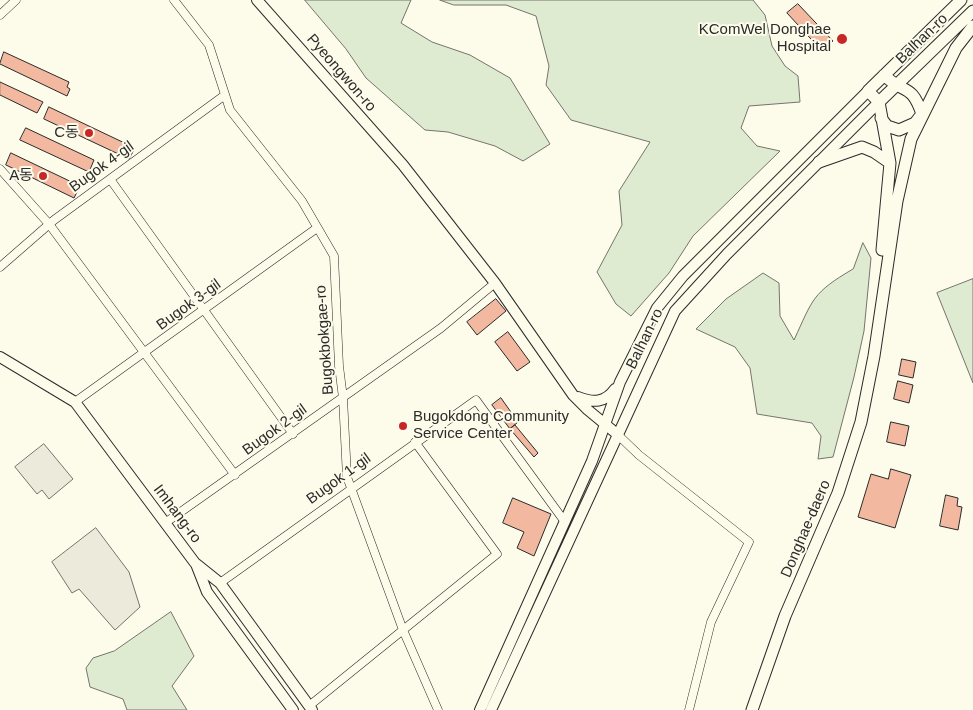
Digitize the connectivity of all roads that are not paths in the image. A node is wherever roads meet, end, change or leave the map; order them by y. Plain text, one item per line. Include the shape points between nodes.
1 (16, 0) edge
2 (174, 0) edge
3 (257, 0) edge
4 (961, 0) edge
5 (973, 11) edge
6 (0, 15) edge
7 (973, 26) edge
8 (884, 75) junction
9 (895, 86) junction
10 (868, 91) junction
11 (225, 95) junction
12 (879, 102) junction
13 (922, 114) junction
14 (881, 118) junction
15 (818, 162) junction
16 (890, 163) junction
17 (0, 169) edge
18 (110, 179) junction
19 (49, 224) junction
20 (317, 228) junction
21 (0, 267) edge
22 (495, 283) junction
23 (204, 311) junction
24 (144, 354) junction
25 (874, 356) junction
26 (0, 357) edge
27 (620, 382) junction
28 (573, 395) junction
29 (343, 398) junction
30 (75, 402) junction
31 (605, 423) junction
32 (293, 434) junction
33 (617, 434) junction
34 (415, 442) junction
35 (235, 475) junction
36 (351, 488) junction
37 (565, 522) junction
38 (165, 524) junction
39 (195, 563) junction
40 (220, 583) junction
41 (403, 630) junction
42 (311, 708) edge
43 (293, 710) edge
44 (438, 710) edge
45 (480, 710) edge
46 (491, 710) edge
47 (689, 710) edge
48 (752, 710) edge

1 - 6 street
2 - 11 street, Bugokbokgae-ro via 209,45
3 - 22 street, Pyeongwon-ro via 403,165
4 - 8 main road
5 - 9 main road, Balhan-ro
7 - 13 main road, Donghae-daero via 956,48
8 - 9 main road
8 - 10 main road
9 - 12 main road, Balhan-ro
9 - 13 main road via 912,92
10 - 12 main road
10 - 27 street, Balhan-ro via 670,292 647,325
11 - 18 street, Bugok 4-gil
11 - 20 street, Bugokbokgae-ro via 230,110 302,201
12 - 14 main road
12 - 15 street, Balhan-ro
13 - 14 main road via 915,122 899,130 887,126
13 - 25 main road, Donghae-daero via 912,138 897,200
14 - 16 main road, Donghae-daero
15 - 16 main road via 862,147
15 - 33 street, Balhan-ro via 675,311
16 - 25 main road, Donghae-daero
17 - 19 street
18 - 19 street, Bugok 4-gil
18 - 23 street
19 - 21 street, Bugok 4-gil
19 - 24 street
20 - 23 street, Bugok 3-gil
20 - 29 street, Bugokbokgae-ro via 334,256 338,366
22 - 28 street, Pyeongwon-ro
22 - 29 street, Bugok 2-gil via 441,328
23 - 24 street, Bugok 3-gil
23 - 32 street
24 - 30 street, Bugok 3-gil
24 - 35 street
25 - 48 main road, Donghae-daero via 861,422 841,486 785,616
26 - 30 street, Imhang-ro
27 - 28 street via 610,396 599,402
27 - 31 street, Balhan-ro
28 - 31 street, Pyeongwon-ro
29 - 32 street, Bugok 2-gil
29 - 36 street, Bugokbokgae-ro via 347,477
30 - 38 street, Imhang-ro
31 - 33 street, Pyeongwon-ro
31 - 37 street, Balhan-ro
32 - 35 street, Bugok 2-gil
33 - 46 street, Balhan-ro
33 - 47 street via 749,542 711,622
34 - 36 street, Bugok 1-gil
34 - 37 street, Bugok 1-gil via 476,400
34 - 41 street via 497,554
35 - 38 street, Bugok 2-gil
36 - 40 street, Bugok 1-gil
36 - 41 street, Bugokbokgae-ro
37 - 45 street, Balhan-ro
38 - 39 street, Imhang-ro
39 - 40 street, Imhang-ro
39 - 43 street via 207,592
40 - 42 street, Imhang-ro
41 - 42 street
41 - 44 street, Bugokbokgae-ro

